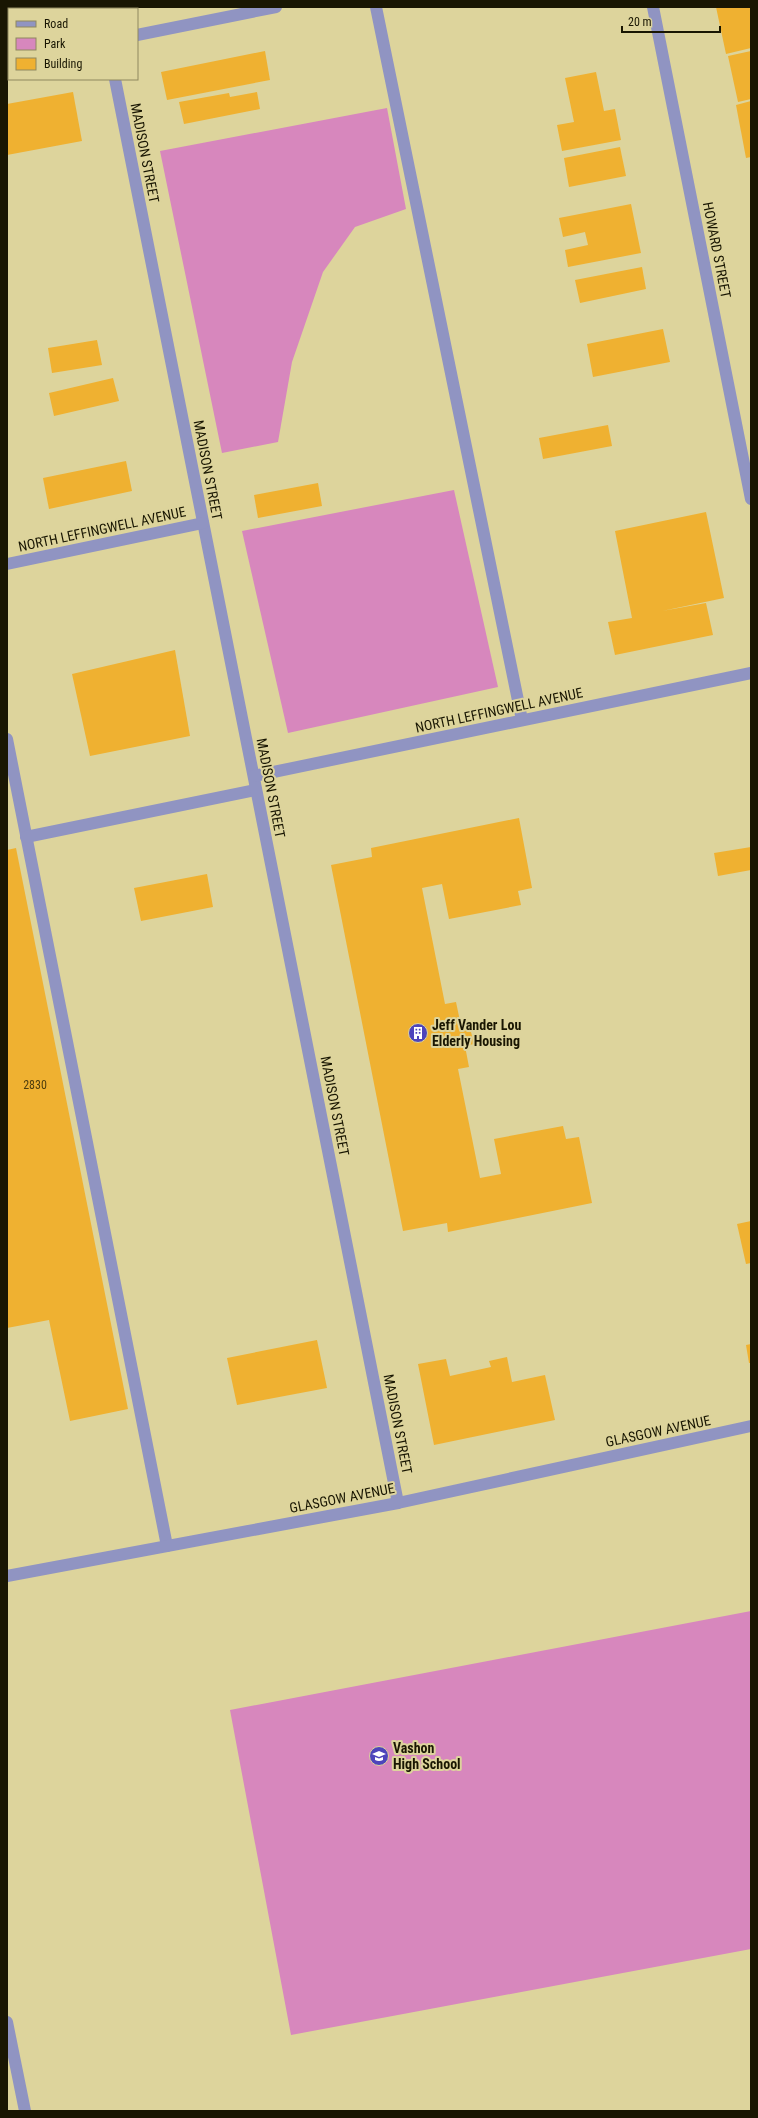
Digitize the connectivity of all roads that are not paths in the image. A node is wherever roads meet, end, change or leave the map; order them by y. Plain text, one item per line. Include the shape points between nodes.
1 (276, 7) edge
2 (376, 7) edge
3 (653, 7) edge
4 (138, 35) edge
5 (115, 80) edge
6 (751, 500) edge
7 (204, 523) junction
8 (7, 564) edge
9 (751, 673) edge
10 (522, 720) junction
11 (7, 739) edge
12 (254, 776) junction
13 (256, 790) junction
14 (26, 837) junction
15 (751, 1426) edge
16 (398, 1503) junction
17 (167, 1546) junction
18 (7, 1576) edge
19 (7, 2022) edge
20 (25, 2111) edge

1 - 4 street
2 - 10 street
3 - 6 street, HOWARD STREET
5 - 7 street, MADISON STREET
7 - 8 street, NORTH LEFFINGWELL AVENUE
7 - 12 street, MADISON STREET
9 - 10 street, NORTH LEFFINGWELL AVENUE
10 - 12 street, NORTH LEFFINGWELL AVENUE
11 - 14 street
12 - 13 street, MADISON STREET
13 - 14 street
13 - 16 street, MADISON STREET
14 - 17 street
15 - 16 street, GLASGOW AVENUE
16 - 17 street, GLASGOW AVENUE
17 - 18 street, GLASGOW AVENUE
19 - 20 street

